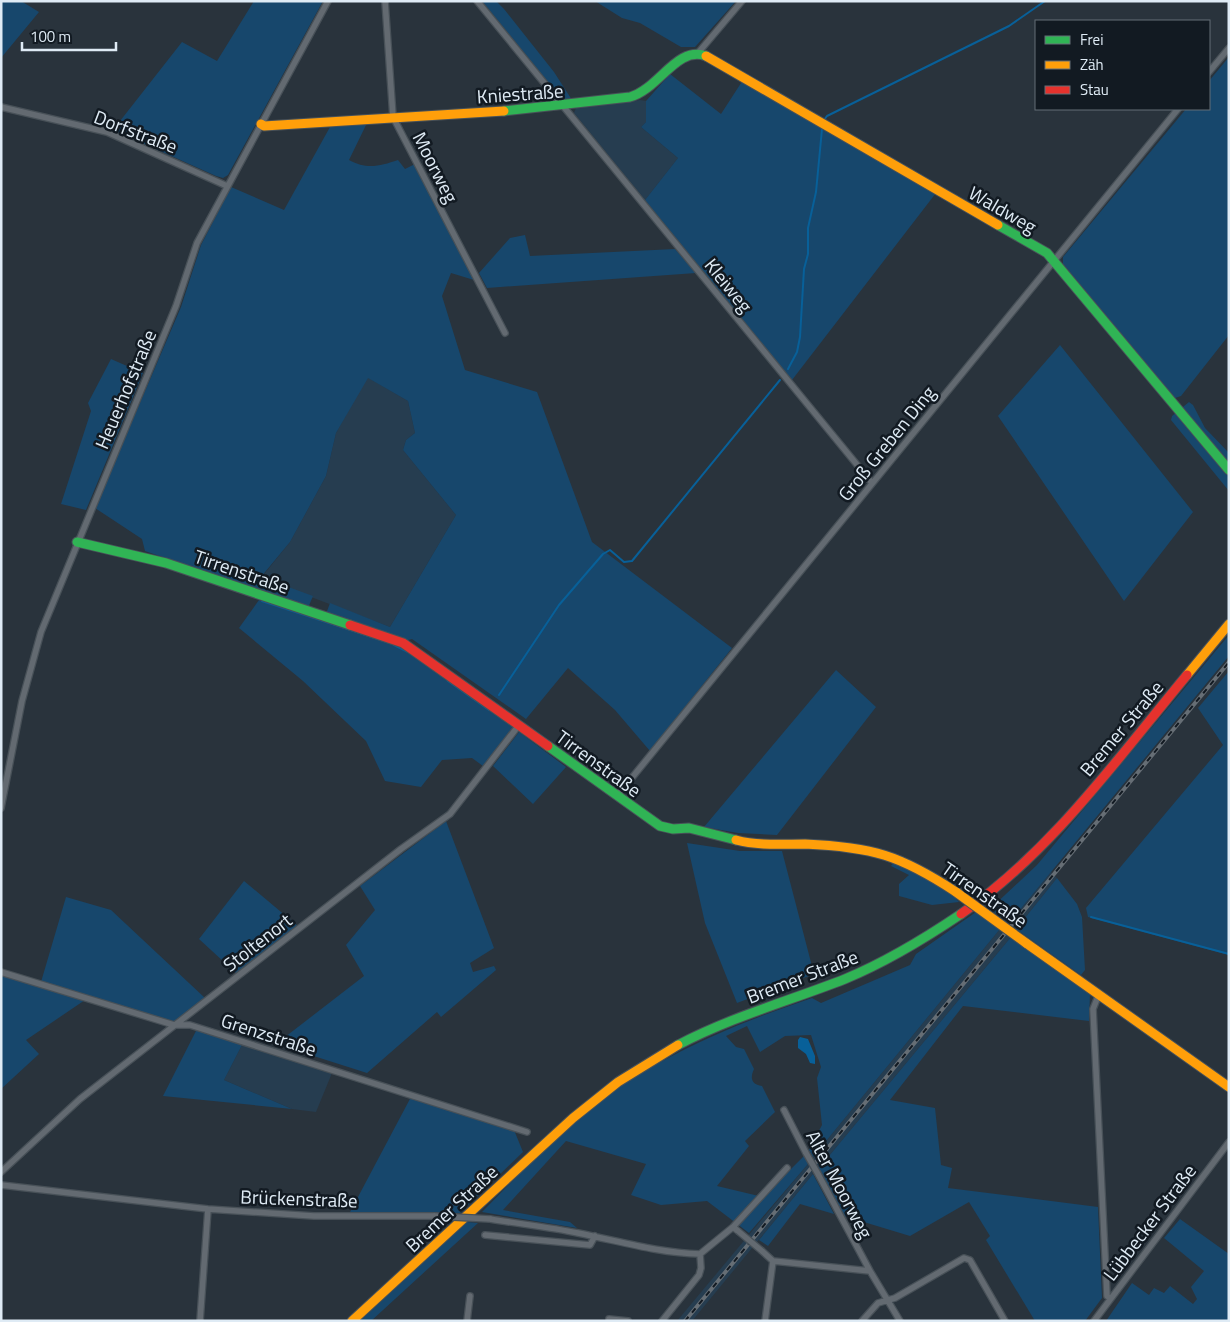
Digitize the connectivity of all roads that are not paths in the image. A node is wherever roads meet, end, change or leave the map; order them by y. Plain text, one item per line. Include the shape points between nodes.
1 (328, 1) edge
2 (385, 1) edge
3 (477, 1) edge
4 (742, 1) edge
5 (1229, 48) edge
6 (698, 53) junction
7 (1210, 71) edge
8 (563, 106) junction
9 (1, 107) edge
10 (1177, 110) edge
11 (393, 117) junction
12 (261, 124) junction
13 (227, 186) junction
14 (1054, 259) junction
15 (505, 333) dead end
16 (1229, 470) edge
17 (872, 484) junction
18 (77, 542) junction
19 (1229, 624) edge
20 (519, 725) junction
21 (617, 796) junction
22 (1, 808) edge
23 (1, 972) edge
24 (1099, 994) junction
25 (174, 1025) junction
26 (1229, 1087) edge
27 (784, 1110) dead end
28 (527, 1132) dead end
29 (1229, 1142) edge
30 (787, 1168) dead end
31 (1, 1172) edge
32 (1, 1185) edge
33 (208, 1209) junction
34 (735, 1229) junction
35 (485, 1235) dead end
36 (595, 1236) junction
37 (700, 1254) junction
38 (773, 1261) junction
39 (870, 1271) junction
40 (470, 1296) dead end
41 (1110, 1298) junction
42 (887, 1300) junction
43 (200, 1321) edge
44 (352, 1321) edge
45 (467, 1321) edge
46 (609, 1321) edge
47 (628, 1321) edge
48 (662, 1321) edge
49 (765, 1321) edge
50 (862, 1321) edge
51 (900, 1321) edge
52 (1005, 1321) edge
53 (1094, 1321) edge

1 - 12 street, Heuerhofstraße
2 - 11 street, Moorweg
3 - 8 street, Kleiweg
4 - 6 street, Kniestraße
5 - 7 street
6 - 8 street, Kniestraße via 677,61 638,95
6 - 14 street, Waldweg via 1047,252
8 - 11 street, Kniestraße
8 - 17 street, Kleiweg
9 - 13 street, Dorfstraße via 107,132
10 - 14 street, Groß Greben Ding
11 - 12 street, Kniestraße
11 - 15 street, Moorweg
12 - 13 street, Heuerhofstraße
13 - 18 street, Heuerhofstraße via 197,243 176,306
14 - 16 street, Waldweg
14 - 17 street, Groß Greben Ding
17 - 21 street, Groß Greben Ding
18 - 20 street, Tirrenstraße via 166,563 403,643
18 - 22 street, Heuerhofstraße via 36,649
19 - 44 street, Bremer Straße via 1061,826 1008,880 907,949 856,975 724,1023 644,1064 568,1120
20 - 21 street, Tirrenstraße
20 - 25 street, Stoltenort via 450,814
21 - 24 street, Tirrenstraße, bridge via 665,828 689,828 743,842 848,846 892,856 924,871 956,892
23 - 25 street, Grenzstraße
24 - 26 street, Tirrenstraße
24 - 41 street via 1093,1018 1107,1296
25 - 28 street, Grenzstraße via 198,1028
25 - 31 street, Stoltenort via 80,1099
27 - 39 street, Alter Moorweg, bridge
29 - 41 street, Lübbecker Straße
30 - 34 street
32 - 33 street, Brückenstraße
33 - 36 street, Brückenstraße, bridge via 314,1216 490,1219
33 - 43 street
34 - 37 street
34 - 38 street, bridge
35 - 36 street via 590,1245
36 - 37 street, Brückenstraße via 649,1249
37 - 48 street via 699,1275
38 - 39 street
38 - 49 street
39 - 42 street
40 - 45 street
41 - 53 street, Lübbecker Straße
42 - 50 street via 878,1302
42 - 51 street
42 - 52 street via 964,1258 970,1260
46 - 47 street

